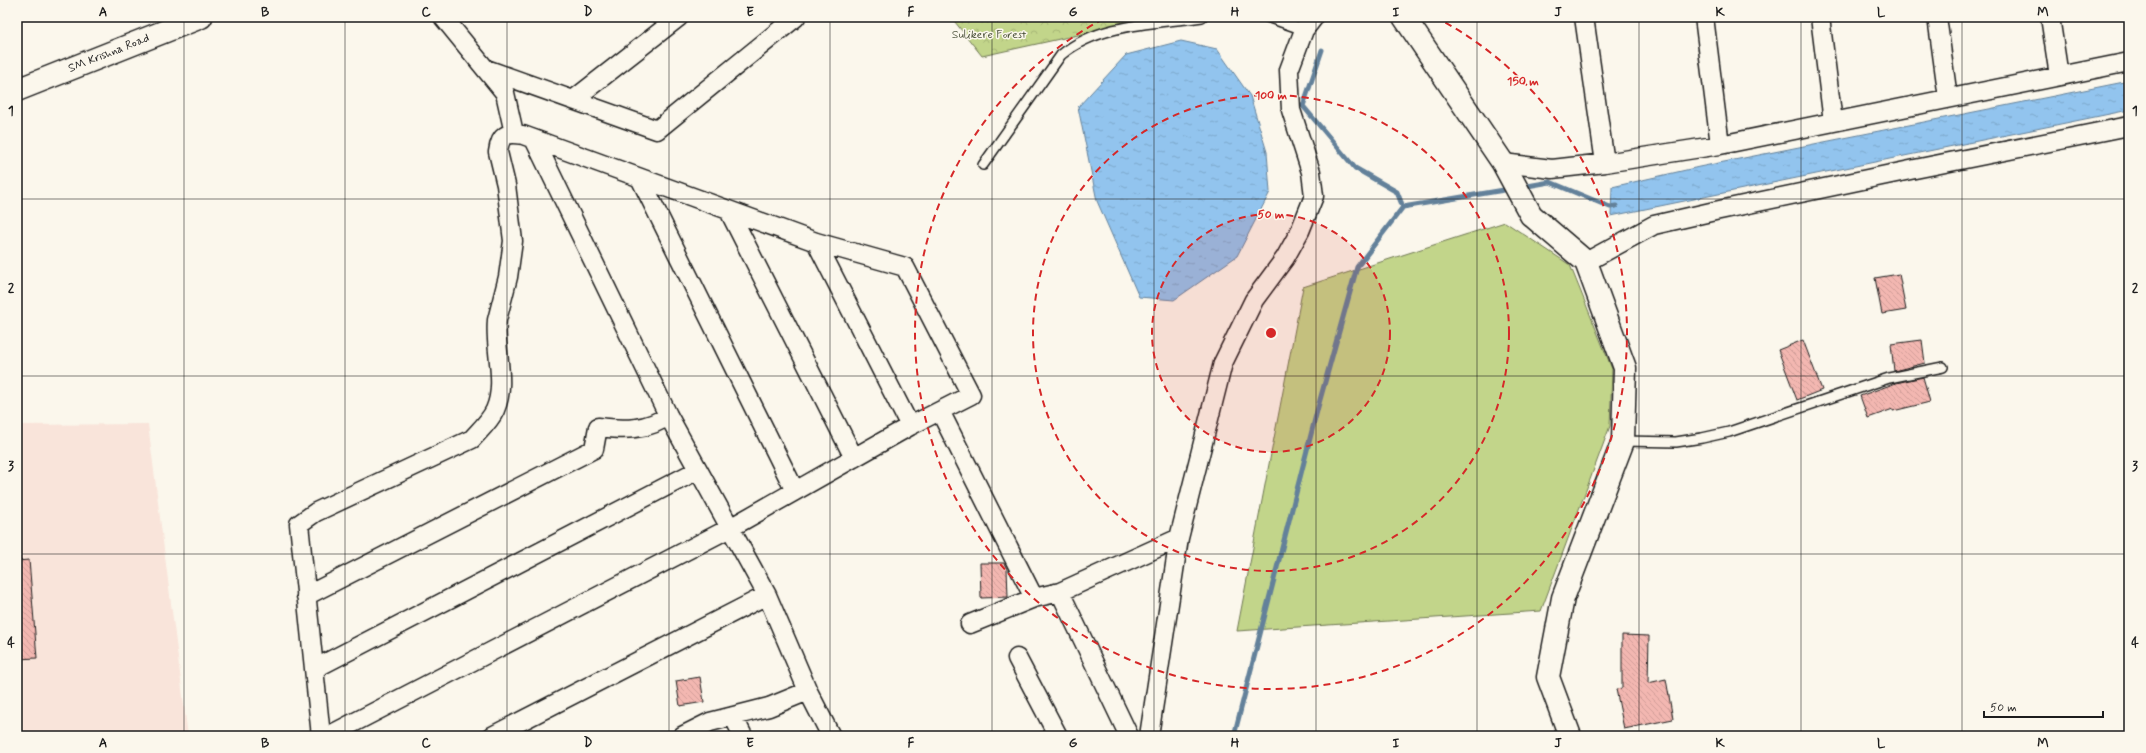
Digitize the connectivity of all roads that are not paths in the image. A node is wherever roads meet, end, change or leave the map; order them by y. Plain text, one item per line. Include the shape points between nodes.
1 (201, 17) edge
2 (443, 17) edge
3 (679, 17) edge
4 (796, 17) edge
5 (1202, 17) edge
6 (1266, 17) edge
7 (1404, 17) edge
8 (1584, 17) edge
9 (1704, 17) edge
10 (1820, 17) edge
11 (1937, 17) edge
12 (2050, 17) edge
13 (1309, 24) edge
14 (2129, 62) edge
15 (486, 69) junction
16 (2059, 76) junction
17 (17, 90) edge
18 (1948, 98) junction
19 (573, 100) junction
20 (1833, 122) junction
21 (2129, 126) edge
22 (514, 133) junction
23 (534, 139) junction
24 (1720, 145) junction
25 (1503, 163) junction
26 (1605, 163) junction
27 (982, 164) dead end
28 (640, 178) junction
29 (729, 211) junction
30 (816, 242) junction
31 (1586, 262) junction
32 (1943, 367) dead end
33 (940, 411) junction
34 (668, 415) junction
35 (910, 426) junction
36 (1623, 441) junction
37 (854, 458) junction
38 (698, 470) junction
39 (795, 491) junction
40 (730, 528) junction
41 (1179, 538) junction
42 (1060, 592) junction
43 (767, 595) junction
44 (306, 596) junction
45 (1034, 598) junction
46 (970, 624) dead end
47 (1017, 658) dead end
48 (314, 669) junction
49 (808, 691) junction
50 (733, 716) junction
51 (693, 734) edge
52 (321, 736) edge
53 (328, 736) edge
54 (492, 736) edge
55 (743, 736) edge
56 (831, 736) edge
57 (1058, 736) edge
58 (1130, 736) edge
59 (1149, 736) edge
60 (1570, 736) edge

1 - 17 main road, SM Krishna Road
2 - 15 street
3 - 19 street
4 - 19 street via 657,130
5 - 27 lane via 1112,30 1073,45 1061,55
6 - 13 lane
7 - 25 main road
8 - 26 street
9 - 24 street
10 - 20 street
11 - 18 street
12 - 16 street
13 - 41 street via 1289,70 1291,110 1311,172 1314,196 1292,245 1254,300 1223,363
14 - 16 street
15 - 19 street
15 - 22 street via 505,93
16 - 18 street
18 - 20 street
20 - 24 street
21 - 31 street via 1908,170 1654,225
22 - 23 street
22 - 44 street via 505,135 499,142 498,152 506,185 513,242 510,270 496,331 500,387 495,410 472,439 316,512 299,524
23 - 28 street
23 - 34 street
24 - 26 street
25 - 26 street via 1552,169
25 - 31 main road via 1531,214
28 - 29 street
28 - 39 street
29 - 30 street
29 - 37 street
30 - 33 street via 905,267 971,395
30 - 35 street
31 - 36 main road via 1625,368
32 - 36 lane via 1889,378 1729,432 1676,442
33 - 35 street
33 - 45 street
34 - 38 street
34 - 44 street via 660,422 641,427 623,430 598,427 594,449
35 - 37 street
36 - 60 main road via 1563,598 1549,670 1548,678
37 - 39 street
38 - 40 street
38 - 48 street
39 - 40 street
40 - 43 street
40 - 53 street
41 - 42 street
41 - 59 street
42 - 45 street
42 - 58 street
43 - 49 street
43 - 54 street
44 - 48 street
45 - 46 street
47 - 57 street
48 - 52 street
49 - 50 street via 769,707
49 - 56 street
50 - 51 street via 710,722
50 - 55 street

